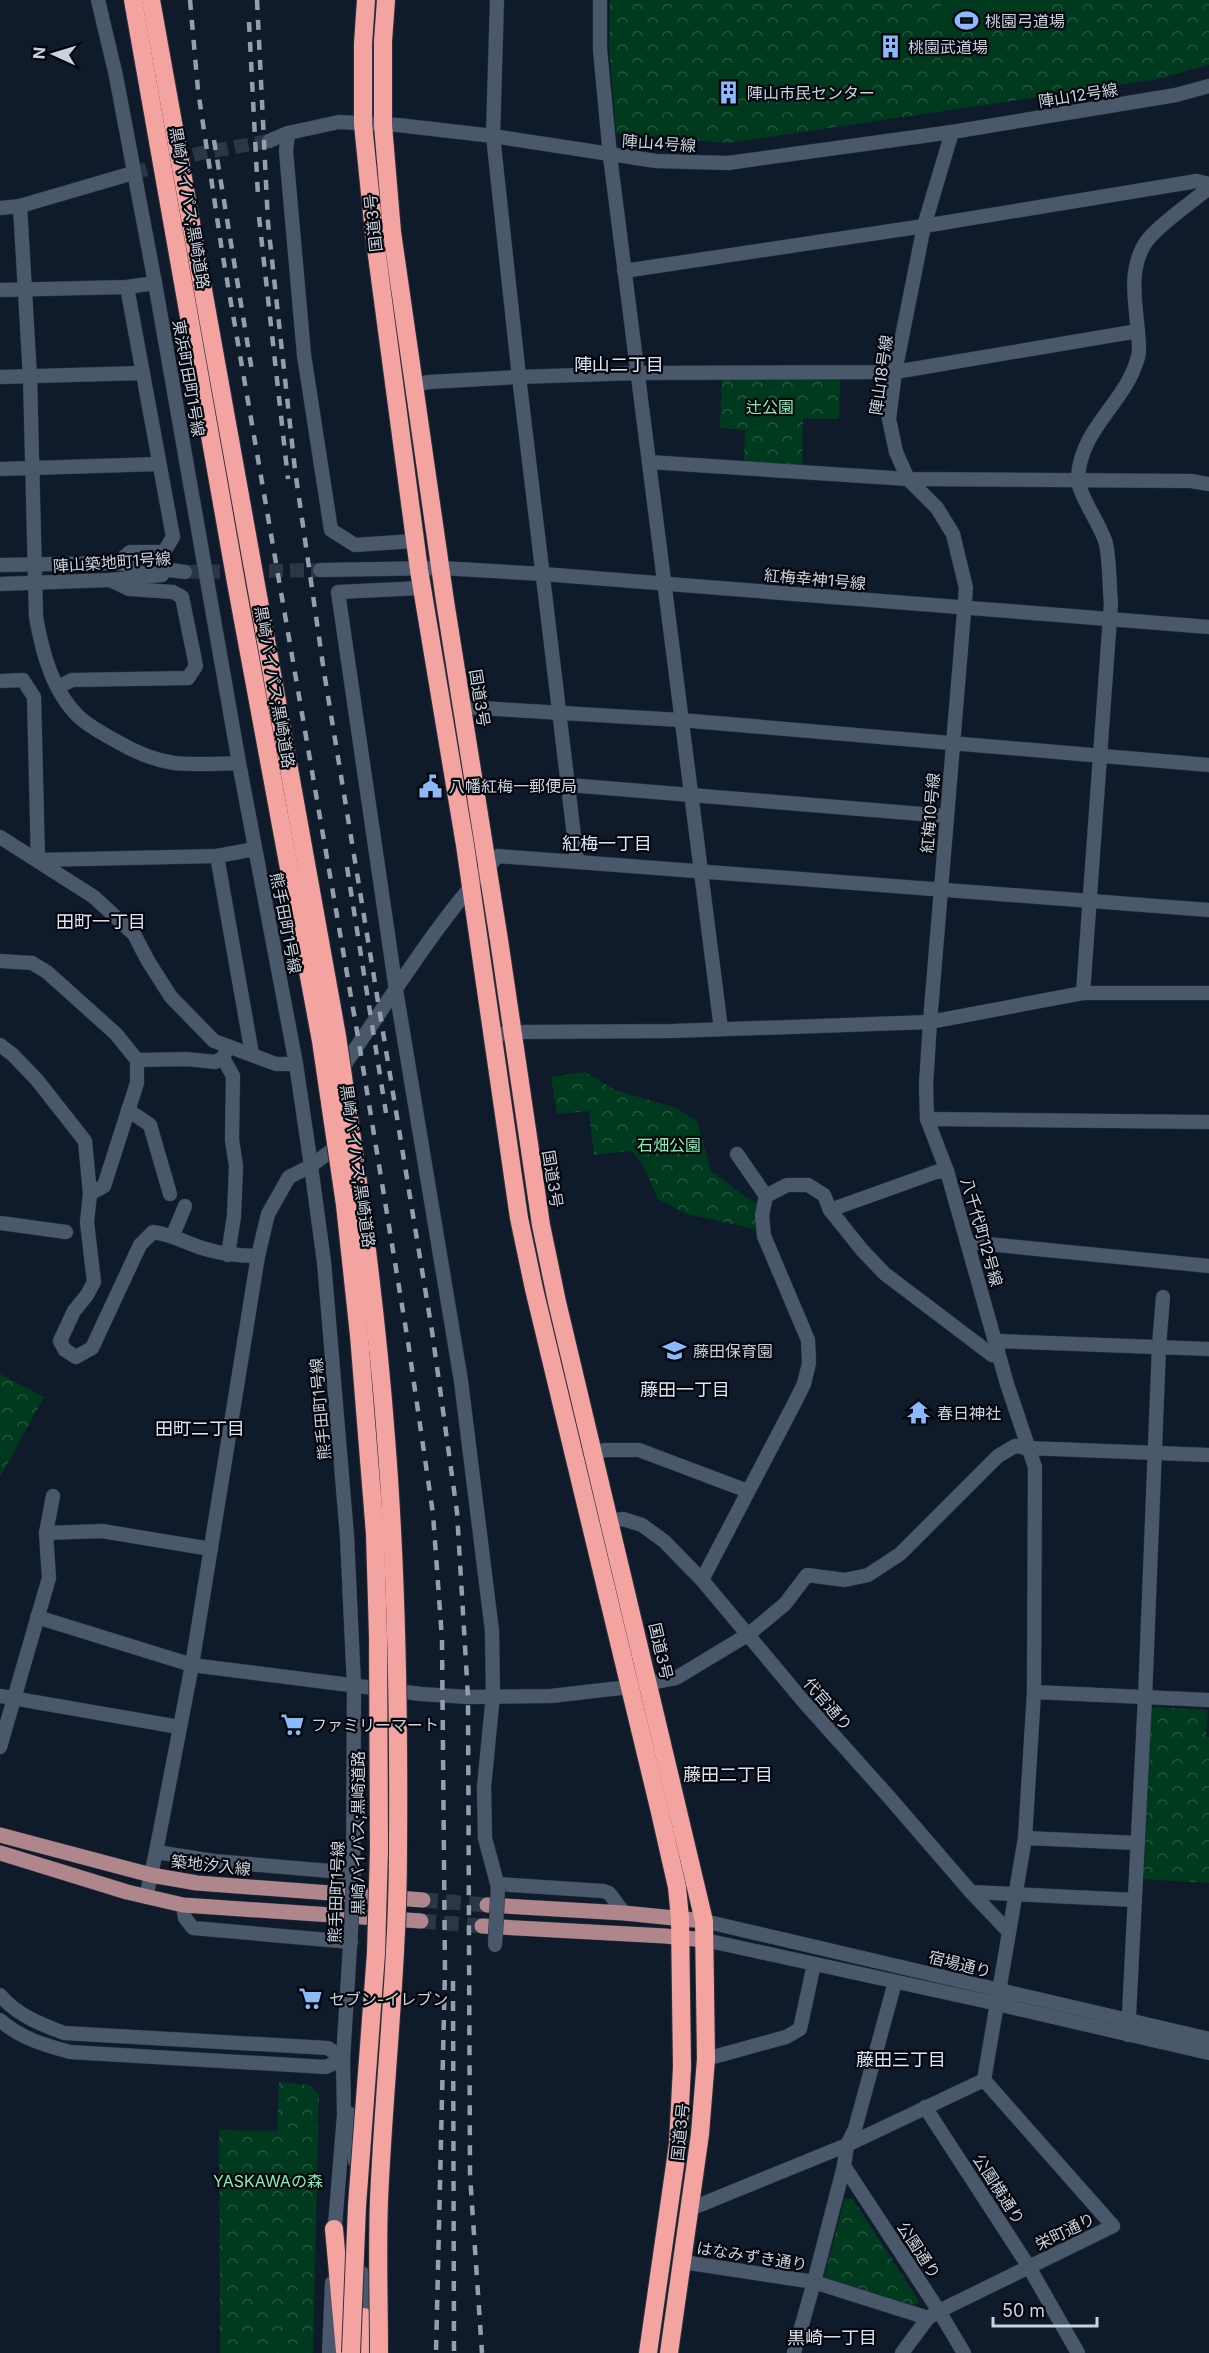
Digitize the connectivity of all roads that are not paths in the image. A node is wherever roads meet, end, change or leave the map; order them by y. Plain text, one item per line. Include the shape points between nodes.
1 (98, 0) edge
2 (131, 0) edge
3 (151, 0) edge
4 (366, 0) edge
5 (386, 0) edge
6 (497, 0) edge
7 (600, 0) edge
8 (1209, 86) edge
9 (363, 124) junction
10 (383, 125) junction
11 (952, 132) junction
12 (288, 133) junction
13 (493, 136) junction
14 (269, 141) tunnel mouth
15 (610, 156) junction
16 (133, 173) junction
17 (1209, 184) edge
18 (1209, 188) edge
19 (20, 206) junction
20 (0, 208) edge
21 (924, 226) junction
22 (624, 271) junction
23 (155, 283) junction
24 (127, 287) junction
25 (0, 290) edge
26 (25, 290) junction
27 (1138, 331) junction
28 (895, 372) junction
29 (143, 373) junction
30 (637, 373) junction
31 (30, 376) junction
32 (0, 377) edge
33 (519, 377) junction
34 (413, 385) junction
35 (649, 462) junction
36 (159, 464) junction
37 (32, 468) junction
38 (0, 469) edge
39 (908, 478) junction
40 (1077, 480) junction
41 (1209, 484) edge
42 (414, 541) junction
43 (117, 563) junction
44 (36, 565) junction
45 (0, 566) edge
46 (441, 568) junction
47 (320, 570) tunnel mouth
48 (419, 570) junction
49 (543, 574) junction
50 (110, 580) junction
51 (664, 583) junction
52 (0, 584) edge
53 (36, 584) junction
54 (422, 588) junction
55 (963, 607) junction
56 (1108, 619) junction
57 (1209, 627) edge
58 (0, 681) edge
59 (58, 687) junction
60 (462, 706) junction
61 (560, 711) junction
62 (680, 720) junction
63 (953, 743) junction
64 (1099, 757) junction
65 (239, 763) junction
66 (1209, 765) edge
67 (569, 785) junction
68 (690, 796) junction
69 (946, 816) junction
70 (0, 837) edge
71 (255, 849) junction
72 (217, 856) junction
73 (38, 860) junction
74 (577, 861) junction
75 (487, 868) junction
76 (699, 870) junction
77 (471, 887) junction
78 (940, 890) junction
79 (1089, 901) junction
80 (1209, 910) edge
81 (0, 961) edge
82 (396, 990) junction
83 (1083, 993) junction
84 (1209, 993) edge
85 (930, 1022) junction
86 (720, 1029) junction
87 (512, 1033) junction
88 (492, 1035) junction
89 (0, 1045) edge
90 (225, 1052) junction
91 (252, 1054) junction
92 (137, 1060) junction
93 (296, 1064) junction
94 (128, 1110) junction
95 (927, 1119) junction
96 (1209, 1122) edge
97 (737, 1154) dead end
98 (311, 1166) junction
99 (947, 1171) junction
100 (90, 1194) junction
101 (170, 1194) dead end
102 (766, 1196) junction
103 (185, 1206) dead end
104 (830, 1210) junction
105 (0, 1223) edge
106 (66, 1232) dead end
107 (173, 1235) junction
108 (968, 1242) junction
109 (228, 1255) junction
110 (258, 1256) junction
111 (1209, 1266) edge
112 (1163, 1297) dead end
113 (997, 1346) junction
114 (1159, 1347) junction
115 (1209, 1349) edge
116 (1027, 1448) junction
117 (1154, 1452) junction
118 (594, 1453) junction
119 (1209, 1455) edge
120 (746, 1493) junction
121 (53, 1496) dead end
122 (610, 1521) junction
123 (46, 1533) junction
124 (211, 1549) junction
125 (702, 1580) junction
126 (37, 1617) junction
127 (749, 1634) junction
128 (192, 1665) junction
129 (649, 1682) junction
130 (354, 1686) junction
131 (629, 1687) junction
132 (1034, 1692) junction
133 (493, 1695) junction
134 (0, 1696) edge
135 (1145, 1698) junction
136 (14, 1699) junction
137 (1209, 1700) edge
138 (179, 1727) junction
139 (0, 1747) edge
140 (0, 1835) edge
141 (1025, 1838) junction
142 (1138, 1843) junction
143 (156, 1852) junction
144 (0, 1853) edge
145 (151, 1875) junction
146 (353, 1878) junction
147 (498, 1886) junction
148 (971, 1892) junction
149 (1016, 1894) junction
150 (146, 1897) junction
151 (423, 1900) tunnel mouth
152 (1135, 1900) junction
153 (183, 1905) junction
154 (487, 1905) tunnel mouth
155 (624, 1913) junction
156 (680, 1918) junction
157 (421, 1921) tunnel mouth
158 (704, 1921) junction
159 (482, 1926) tunnel mouth
160 (1008, 1931) junction
161 (351, 1936) junction
162 (680, 1938) junction
163 (705, 1940) junction
164 (495, 1946) dead end
165 (814, 1964) junction
166 (895, 1982) junction
167 (0, 1995) edge
168 (998, 1997) junction
169 (0, 2020) edge
170 (1128, 2028) junction
171 (1209, 2039) edge
172 (1209, 2053) edge
173 (343, 2059) junction
174 (706, 2059) junction
175 (984, 2080) junction
176 (925, 2107) junction
177 (847, 2145) junction
178 (844, 2166) junction
179 (690, 2209) junction
180 (334, 2229) junction
181 (683, 2262) junction
182 (1029, 2267) junction
183 (814, 2282) junction
184 (934, 2314) junction
185 (364, 2317) junction
186 (329, 2353) edge
187 (345, 2353) edge
188 (351, 2353) edge
189 (364, 2353) edge
190 (371, 2353) edge
191 (379, 2353) edge
192 (648, 2353) edge
193 (669, 2353) edge
194 (794, 2353) edge
195 (902, 2353) edge
196 (964, 2353) edge
197 (1078, 2353) edge

1 - 16 street, 東浜町田町1号線
2 - 188 highway, 黒崎バイパス;黒崎道路, bridge via 321,1041 345,1205 364,1382 375,1534 380,1850
3 - 191 highway, 黒崎バイパス;黒崎道路, bridge via 338,1036 378,1344 395,1601 399,1853 379,2201
4 - 9 highway, 国道3号
5 - 10 highway, 国道3号
6 - 13 street
7 - 15 street via 600,49
8 - 11 street, 陣山12号線 via 1176,95
9 - 10 street, 陣山4号線
9 - 12 street, 陣山4号線 via 339,122
9 - 42 highway, 国道3号
10 - 13 street, 陣山4号線
10 - 34 highway, 国道3号 via 392,232
11 - 15 street, 陣山4号線 via 728,163
11 - 21 street, 陣山18号線
12 - 14 street, 陣山4号線
12 - 42 street via 286,151 304,355 331,530 355,545
13 - 15 street, 陣山4号線
13 - 33 street
15 - 22 street
16 - 19 street
16 - 23 street, 東浜町田町1号線
17 - 21 street via 1197,181
18 - 27 street via 1144,244 1135,269
19 - 20 street
19 - 26 street
21 - 22 street
21 - 28 street, 陣山18号線
22 - 30 street
23 - 24 street
23 - 65 street, 東浜町田町1号線
24 - 26 street
24 - 29 street
25 - 26 street
26 - 31 street
27 - 28 street
27 - 40 street via 1139,355 1132,375 1088,438
28 - 30 street
28 - 39 street, 陣山18号線 via 889,419 896,452
29 - 31 street
29 - 36 street
30 - 33 street
30 - 35 street
31 - 32 street
31 - 37 street
33 - 34 street
33 - 49 street
34 - 46 highway, 国道3号
35 - 39 street
35 - 51 street
36 - 37 street
36 - 43 street via 173,537 164,552 130,552
37 - 38 street
37 - 44 street
39 - 40 street
39 - 55 street, 陣山18号線 via 936,508 953,534 966,588
40 - 41 street
40 - 56 street via 1106,543 1111,603
42 - 48 highway, 国道3号
43 - 44 street, 陣山築地町1号線
43 - 50 street, 陣山築地町1号線 via 185,572
44 - 45 street, 陣山築地町1号線
44 - 53 street
46 - 48 street, 紅梅幸神1号線
46 - 49 street, 紅梅幸神1号線
46 - 60 highway, 国道3号
47 - 48 street
48 - 54 highway, 国道3号
49 - 51 street, 紅梅幸神1号線
49 - 61 street
50 - 53 street, 陣山築地町1号線
50 - 59 street via 129,588 173,592 182,597 196,666 188,678 72,680
51 - 55 street, 紅梅幸神1号線
51 - 62 street
52 - 53 street, 陣山築地町1号線
53 - 59 street via 36,617 42,649
54 - 77 highway, 国道3号
54 - 82 street via 338,592
55 - 56 street, 紅梅幸神1号線
55 - 63 street, 紅梅10号線
56 - 57 street, 紅梅幸神1号線
56 - 64 street
58 - 73 street via 23,680 34,697
59 - 65 street via 80,717 137,753 173,762
60 - 61 street
60 - 75 highway, 国道3号
61 - 62 street
61 - 67 street
62 - 63 street
62 - 68 street
63 - 64 street
63 - 69 street, 紅梅10号線
64 - 66 street
64 - 79 street
65 - 71 street, 熊手田町1号線
67 - 68 street
67 - 74 street
68 - 69 street
68 - 76 street
69 - 78 street, 紅梅10号線
70 - 73 street
71 - 72 street
71 - 93 street, 熊手田町1号線
72 - 73 street
72 - 91 street
73 - 90 street via 94,897 134,934 171,997
74 - 75 street via 498,856
74 - 76 street
75 - 77 street
75 - 87 highway, 国道3号
76 - 78 street
76 - 86 street
77 - 82 street
77 - 88 highway, 国道3号
78 - 79 street
78 - 85 street, 紅梅10号線
79 - 80 street
79 - 83 street
81 - 92 street via 32,963 47,972 116,1034
82 - 98 street via 341,1074 337,1087 345,1142
82 - 133 street via 461,1381 492,1631
83 - 84 street
83 - 85 street
85 - 86 street
85 - 95 street, 八千代町12号線
86 - 87 street
87 - 88 street
87 - 118 highway, 国道3号 via 541,1225
88 - 131 highway, 国道3号 via 519,1218
89 - 100 street via 37,1080 85,1141
90 - 91 street
90 - 92 street via 215,1062
90 - 109 street via 233,1076 232,1140 236,1166
91 - 93 street via 276,1064
92 - 94 street via 137,1083
93 - 98 street, 熊手田町1号線
94 - 100 street via 104,1186
94 - 101 street via 150,1125
95 - 96 street
95 - 99 street, 八千代町12号線
97 - 102 street
98 - 110 street via 289,1177 268,1214
98 - 130 street, 熊手田町1号線 via 337,1400
99 - 104 street
99 - 108 street, 八千代町12号線
100 - 107 street via 87,1222 94,1282 60,1341 76,1357 92,1348 140,1245 153,1232
102 - 104 street via 787,1185 808,1185 824,1195
102 - 120 street via 762,1215 764,1236 808,1340 809,1363 799,1394
103 - 107 street
104 - 113 street via 885,1274 992,1354
105 - 106 street
107 - 109 street
108 - 111 street
108 - 113 street, 八千代町12号線
109 - 110 street
110 - 124 street
112 - 114 street
113 - 114 street
113 - 116 street, 八千代町12号線
114 - 115 street
114 - 117 street
116 - 117 street
116 - 127 street via 1015,1446 998,1456 900,1554 868,1575 845,1580 807,1575 785,1604
116 - 132 street, 八千代町12号線 via 1035,1467
117 - 119 street
117 - 135 street
118 - 120 street via 639,1450
118 - 122 highway, 国道3号
120 - 125 street
121 - 123 street
122 - 125 street, 代官通り via 623,1519 642,1525 664,1541
122 - 129 highway, 国道3号
123 - 124 street via 102,1531
123 - 126 street via 49,1578
124 - 128 street
125 - 127 street, 代官通り
126 - 128 street
126 - 136 street
127 - 129 street via 676,1678
127 - 148 street, 代官通り
128 - 130 street
128 - 138 street
129 - 131 street
129 - 158 highway, 国道3号
130 - 133 street via 443,1696
130 - 146 street, 熊手田町1号線
131 - 133 street via 551,1696
131 - 156 highway, 国道3号 via 677,1887
132 - 135 street
132 - 141 street, 八千代町12号線
133 - 147 street via 484,1808 485,1838
134 - 136 street
135 - 137 street
135 - 142 street
136 - 138 street
136 - 139 street
138 - 143 street
140 - 145 main road, 築地汐入線
141 - 142 street
141 - 149 street, 八千代町12号線
142 - 152 street
143 - 145 street
143 - 146 street
144 - 150 main road
145 - 150 street
145 - 151 main road, 築地汐入線 via 197,1883
146 - 161 street, 熊手田町1号線, bridge
147 - 155 street via 603,1891
147 - 164 street, bridge
148 - 149 street
148 - 160 street, 代官通り
149 - 152 street
149 - 160 street, 八千代町12号線
150 - 153 main road
152 - 170 street
153 - 157 main road
153 - 161 street via 185,1918 193,1928
154 - 155 main road
155 - 156 main road
156 - 158 main road
156 - 162 highway, 国道3号
158 - 163 highway, 国道3号
158 - 168 street, 宿場通り
159 - 162 main road
160 - 168 street, 八千代町12号線
161 - 173 street, 熊手田町1号線
162 - 163 main road
162 - 192 highway, 国道3号 via 682,2067 678,2144
163 - 165 street, 宿場通り
163 - 174 highway, 国道3号
165 - 166 street, 宿場通り
165 - 174 street via 800,2030
166 - 168 street, 宿場通り
166 - 177 street via 855,2129
167 - 173 street via 18,2012 64,2033 328,2048
168 - 170 street, 宿場通り
168 - 175 street, 八千代町12号線
169 - 173 street via 11,2030 43,2045 70,2052 326,2067
170 - 171 street, 宿場通り
170 - 172 street, 宿場通り
173 - 180 street, 熊手田町1号線 via 344,2115
173 - 185 street, 熊手田町1号線 via 356,2168
174 - 179 highway, 国道3号
175 - 176 street
175 - 182 street, 栄町通り via 1113,2226
176 - 177 street
176 - 182 street, 公園横通り
177 - 178 street
177 - 179 street
178 - 183 street
178 - 184 street, 公園通り
179 - 181 highway, 国道3号
180 - 186 street, 熊手田町1号線
180 - 187 highway
181 - 183 street, はなみずき通り
181 - 193 highway, 国道3号
182 - 184 street, 栄町通り
182 - 197 street, 公園横通り
183 - 184 street
183 - 194 street, はなみずき通り
184 - 195 street, 栄町通り
184 - 196 street, 公園通り
185 - 189 highway
185 - 190 street, 熊手田町1号線

